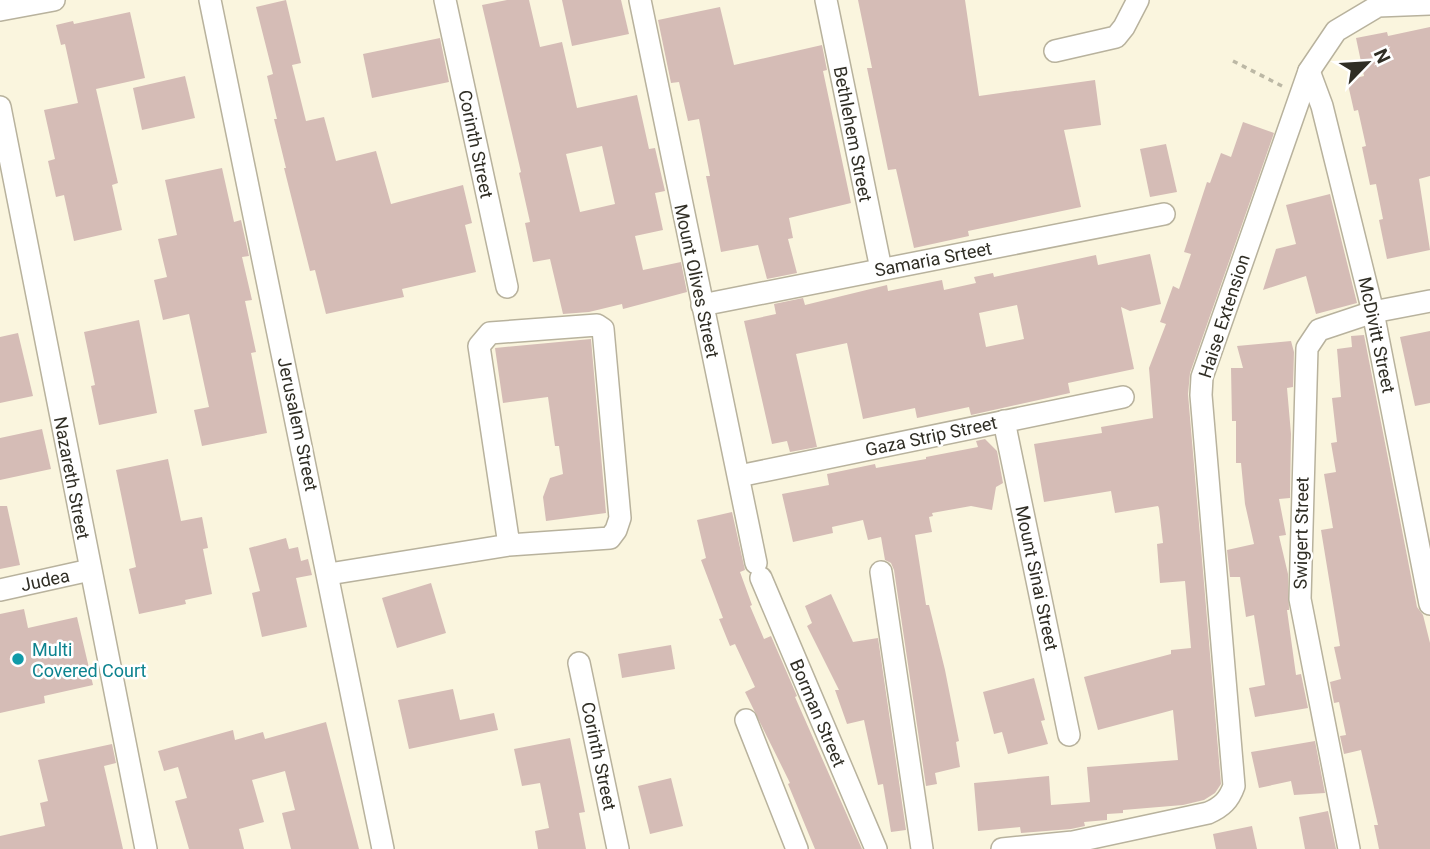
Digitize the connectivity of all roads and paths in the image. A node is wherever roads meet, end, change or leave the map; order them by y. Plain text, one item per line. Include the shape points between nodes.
1 (54, 0) edge
2 (209, 0) edge
3 (445, 0) edge
4 (640, 0) edge
5 (826, 0) edge
6 (1138, 0) edge
7 (1430, 4) edge
8 (0, 10) edge
9 (1055, 51) dead end
10 (1233, 61) dead end
11 (1308, 71) junction
12 (0, 107) edge
13 (1164, 214) dead end
14 (880, 269) junction
15 (507, 287) dead end
16 (1430, 301) edge
17 (702, 305) junction
18 (1373, 312) junction
19 (1123, 397) dead end
20 (1004, 421) junction
21 (739, 476) junction
22 (509, 545) junction
23 (90, 570) junction
24 (758, 570) joint
25 (881, 572) dead end
26 (329, 574) junction
27 (0, 590) edge
28 (1430, 604) edge
29 (579, 663) dead end
30 (746, 720) dead end
31 (1069, 735) dead end
32 (146, 849) edge
33 (383, 849) edge
34 (618, 849) edge
35 (797, 849) edge
36 (876, 849) edge
37 (922, 849) edge
38 (1002, 849) edge
39 (1349, 849) edge

1 - 8 street
2 - 26 street, Jerusalem Street
3 - 15 street, Corinth Street
4 - 17 street, Mount Olives Street
5 - 14 street, Bethlehem Street
6 - 9 street via 1116,37
7 - 11 street, Haise Extension via 1378,6 1336,31
10 - 11 path via 1287,88
11 - 18 street, McDivitt Street via 1322,106
11 - 38 street, Haise Extension via 1202,377 1234,786 1226,801 1209,813 1073,842
12 - 23 street, Nazareth Street
13 - 14 street, Samaria Srteet
14 - 17 street, Samaria Srteet
16 - 18 street, Swigert Street
17 - 21 street, Mount Olives Street
18 - 28 street, McDivitt Street
18 - 39 street, Swigert Street via 1319,330 1307,348 1300,599
19 - 20 street, Gaza Strip Street
20 - 21 street, Gaza Strip Street
20 - 31 street, Mount Sinai Street
21 - 24 street, Mount Olives Street
22 - 22 street via 479,346 490,333 597,325 603,329 620,518 616,530 610,538
22 - 26 street
23 - 27 street, Judea
23 - 32 street, Nazareth Street
24 - 36 street, Borman Street
25 - 37 street
26 - 33 street, Jerusalem Street
29 - 34 street, Corinth Street
30 - 35 street

